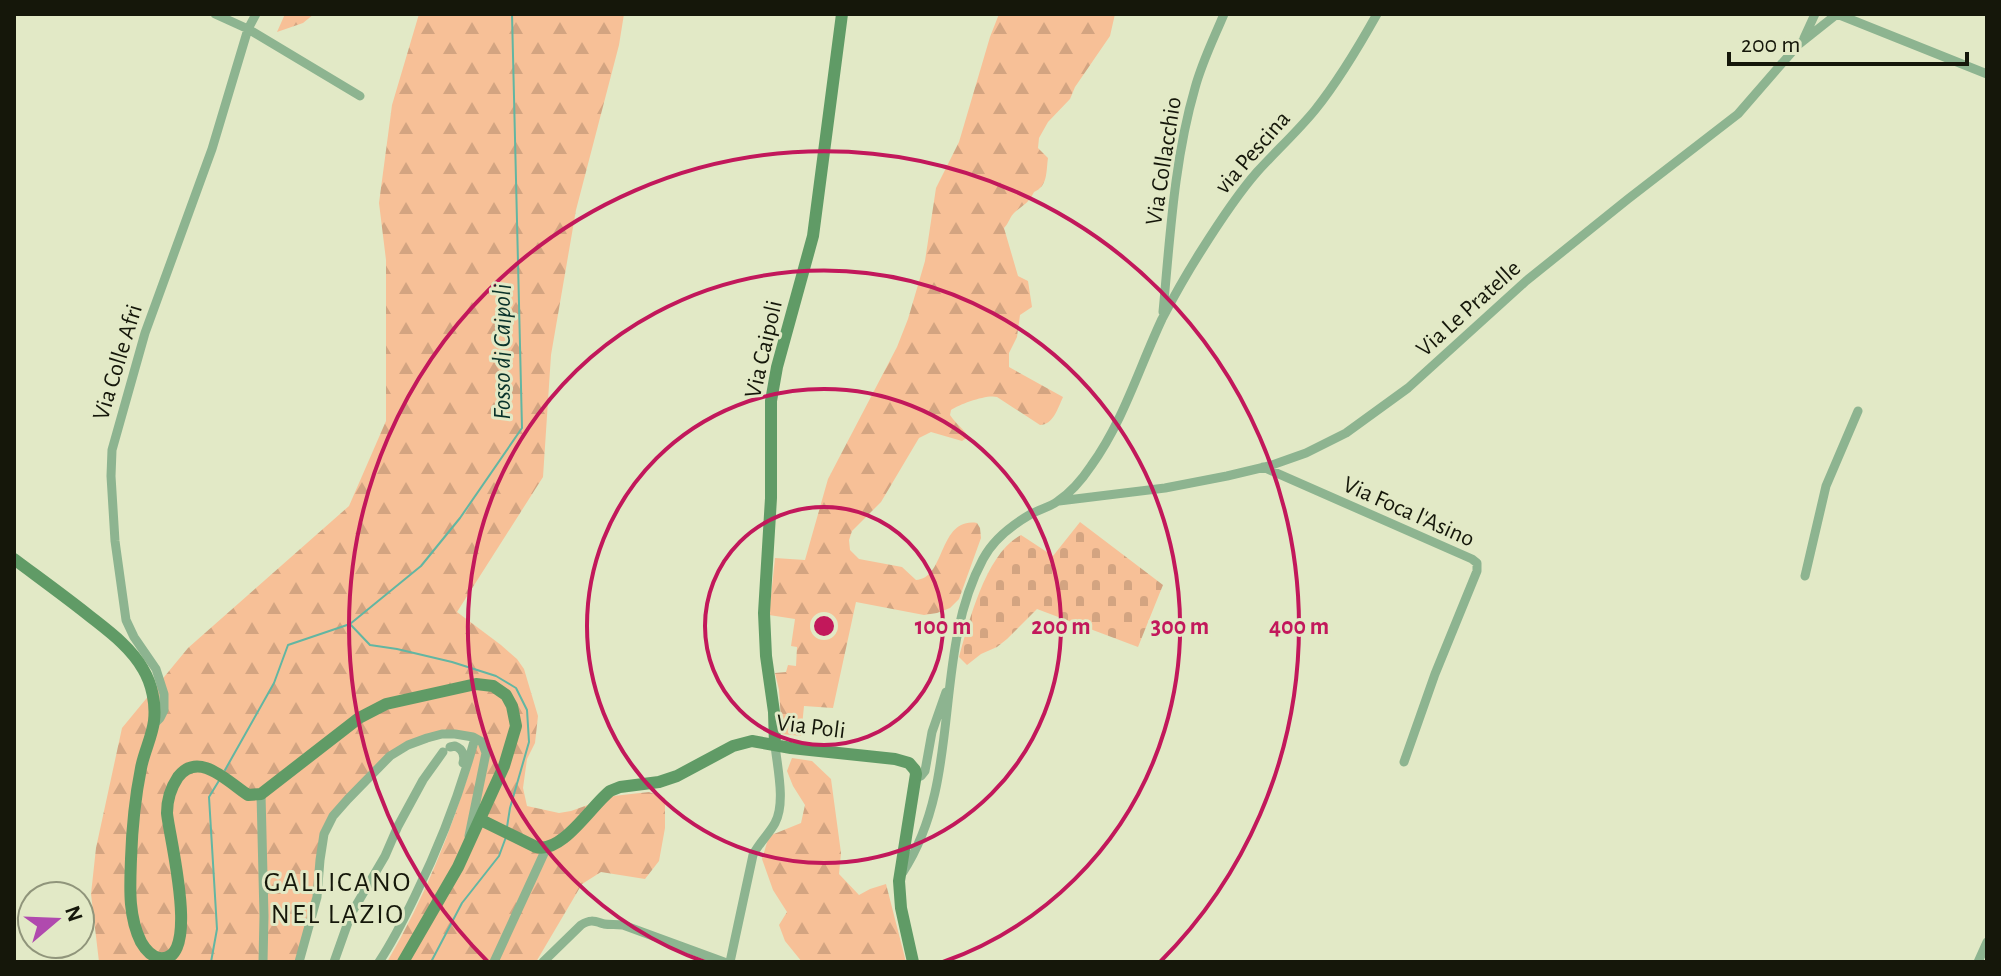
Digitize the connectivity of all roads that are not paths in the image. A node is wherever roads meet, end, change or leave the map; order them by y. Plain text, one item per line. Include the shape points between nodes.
1 (215, 14) edge
2 (256, 14) edge
3 (842, 14) edge
4 (1224, 14) edge
5 (1377, 14) edge
6 (1815, 14) edge
7 (1837, 14) edge
8 (248, 29) junction
9 (1802, 41) junction
10 (1987, 74) edge
11 (360, 96) dead end
12 (1162, 319) junction
13 (1858, 411) dead end
14 (1263, 467) junction
15 (1059, 501) junction
16 (14, 559) edge
17 (1805, 576) dead end
18 (950, 682) junction
19 (154, 724) junction
20 (475, 738) junction
21 (775, 745) junction
22 (1404, 762) dead end
23 (915, 777) junction
24 (461, 788) junction
25 (254, 795) junction
26 (481, 820) junction
27 (468, 845) junction
28 (541, 848) junction
29 (899, 879) junction
30 (1987, 942) edge
31 (263, 962) edge
32 (299, 962) edge
33 (334, 962) edge
34 (379, 962) edge
35 (403, 962) edge
36 (494, 962) edge
37 (543, 962) edge
38 (724, 962) edge
39 (730, 962) edge
40 (913, 962) edge
41 (1978, 962) edge

1 - 8 street
2 - 8 street, Via Colle Afri
3 - 21 street, Via Caipoli via 813,236 771,401 764,613
4 - 12 street, Via Collacchio via 1191,105
5 - 12 street, via Pescina via 1327,95 1235,199
6 - 9 street
7 - 9 street, Via Le Pratelle
7 - 10 street
8 - 11 street
8 - 19 street, Via Colle Afri via 212,149 145,333 112,455 115,550 126,620 164,694 164,710
9 - 14 street, Via Le Pratelle via 1738,114 1526,281 1408,388 1335,439
12 - 15 street via 1100,452
13 - 17 street via 1829,477
14 - 15 street, Via Le Pratelle via 1165,488
14 - 22 street, Via Foca l'Asino via 1477,563
15 - 18 street via 1014,525 986,554 963,607
16 - 19 street via 130,651 148,679
18 - 23 street via 925,771
18 - 29 street via 934,797 919,843
19 - 25 street via 137,792 131,850 133,919 146,950 167,957 181,927 167,819 176,780 198,765
20 - 24 street
20 - 27 street via 486,753
20 - 32 street via 442,734 398,751 336,812 324,834 317,897
21 - 23 street, Via Poli via 905,761 913,766
21 - 28 street, Via Poli via 742,743 677,776 613,789 560,841
21 - 39 street via 779,812 752,859
23 - 29 street
24 - 33 street via 457,781 464,755 458,747 446,750 423,780 351,914
24 - 34 street via 429,866
25 - 26 street via 376,708 465,685 488,685 509,699 516,726
25 - 31 street
26 - 27 street
26 - 28 street
27 - 35 street
28 - 36 street
29 - 40 street
30 - 41 street
37 - 38 street via 581,925 595,920

